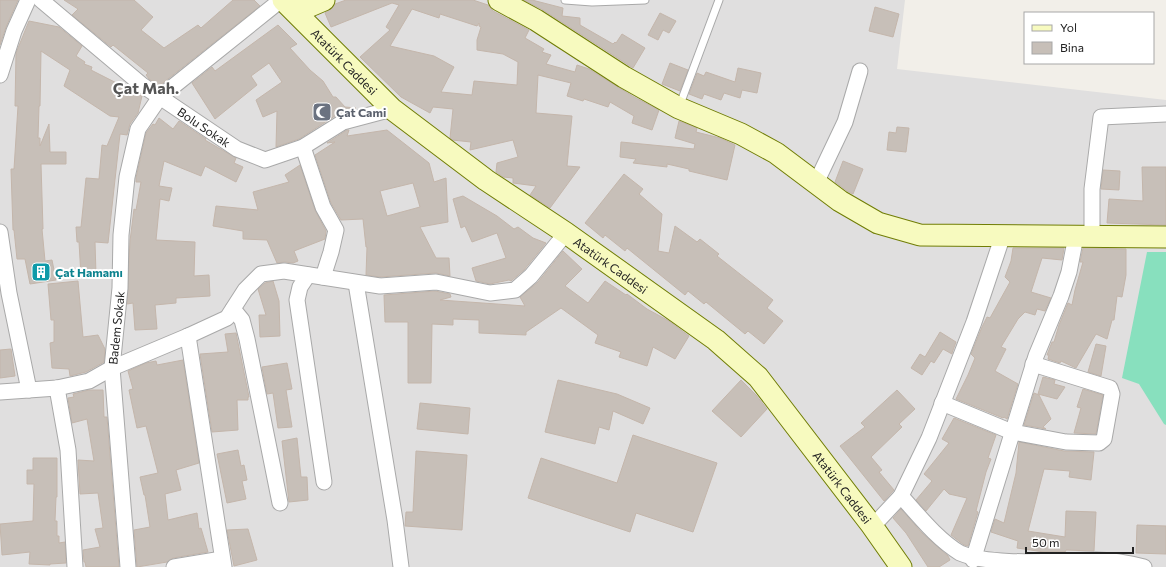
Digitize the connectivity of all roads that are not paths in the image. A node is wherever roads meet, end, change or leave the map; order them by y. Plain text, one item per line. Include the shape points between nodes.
1 (28, 0) edge
2 (41, 0) edge
3 (324, 0) edge
4 (502, 0) edge
5 (565, 0) edge
6 (645, 0) edge
7 (718, 0) edge
8 (287, 4) edge
9 (860, 71) dead end
10 (0, 75) edge
11 (160, 97) junction
12 (679, 108) junction
13 (392, 109) junction
14 (1166, 114) edge
15 (303, 147) junction
16 (816, 183) junction
17 (0, 232) edge
18 (566, 233) junction
19 (1003, 235) junction
20 (1084, 236) junction
21 (1166, 237) edge
22 (308, 275) junction
23 (323, 277) junction
24 (356, 283) junction
25 (233, 309) junction
26 (188, 336) junction
27 (1033, 364) junction
28 (112, 368) junction
29 (58, 388) junction
30 (29, 390) junction
31 (0, 392) edge
32 (942, 403) junction
33 (1012, 432) junction
34 (324, 482) dead end
35 (901, 496) junction
36 (280, 503) dead end
37 (873, 526) junction
38 (973, 560) junction
39 (223, 563) edge
40 (1099, 564) edge
41 (75, 567) edge
42 (128, 567) edge
43 (174, 567) edge
44 (401, 567) edge
45 (901, 567) edge
46 (1144, 567) edge

1 - 10 street via 14,31
2 - 11 street, Bolu Sokak via 142,85
3 - 8 main road
4 - 12 main road via 624,78
5 - 6 lane
7 - 12 lane
8 - 11 street, Badem Sokak
8 - 13 main road, Atatürk Caddesi
9 - 16 street via 845,122
11 - 15 street, Bolu Sokak via 237,149 264,160
11 - 28 street, Badem Sokak via 138,129 127,177
12 - 16 main road via 741,134 776,153
13 - 15 street, Bolu Sokak via 343,122
13 - 18 main road, Atatürk Caddesi via 486,180
14 - 20 street via 1101,118
15 - 23 street via 323,207 336,230
16 - 19 main road via 840,201 878,223 920,235
17 - 30 street via 9,294
18 - 24 street via 531,276 515,290 490,292 436,282 380,286
18 - 37 main road, Atatürk Caddesi via 716,340 758,377
19 - 20 main road
19 - 32 street via 974,322
20 - 21 main road
20 - 27 street
22 - 23 street
22 - 25 street via 284,271 261,274 245,290
22 - 34 street via 300,287 297,300
23 - 24 street
24 - 44 street
25 - 26 street via 227,318
25 - 36 street via 242,320 247,339
26 - 28 street
26 - 39 street
27 - 33 street
27 - 33 street via 1110,388 1112,394 1104,439 1099,443 1066,442
28 - 29 street via 89,381
28 - 42 street, Badem Sokak
29 - 30 street
29 - 41 street via 68,450
30 - 31 street
32 - 33 street
32 - 35 street via 929,438
33 - 38 street
35 - 37 street
35 - 38 street via 944,541
37 - 45 main road, Atatürk Caddesi
38 - 40 street via 1008,565
39 - 43 street
40 - 46 street via 1124,562

